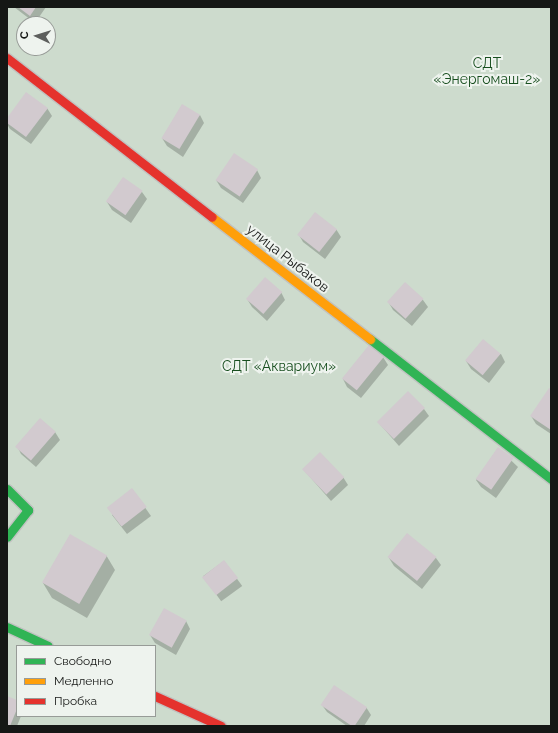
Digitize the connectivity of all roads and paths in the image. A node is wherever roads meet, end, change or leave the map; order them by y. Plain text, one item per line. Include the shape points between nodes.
1 (7, 58) edge
2 (551, 479) edge
3 (7, 489) edge
4 (7, 537) edge
5 (7, 627) edge
6 (46, 645) edge
7 (156, 696) edge
8 (221, 726) edge

1 - 2 street, улица Рыбаков
3 - 4 street via 28,510
5 - 6 street
7 - 8 street

